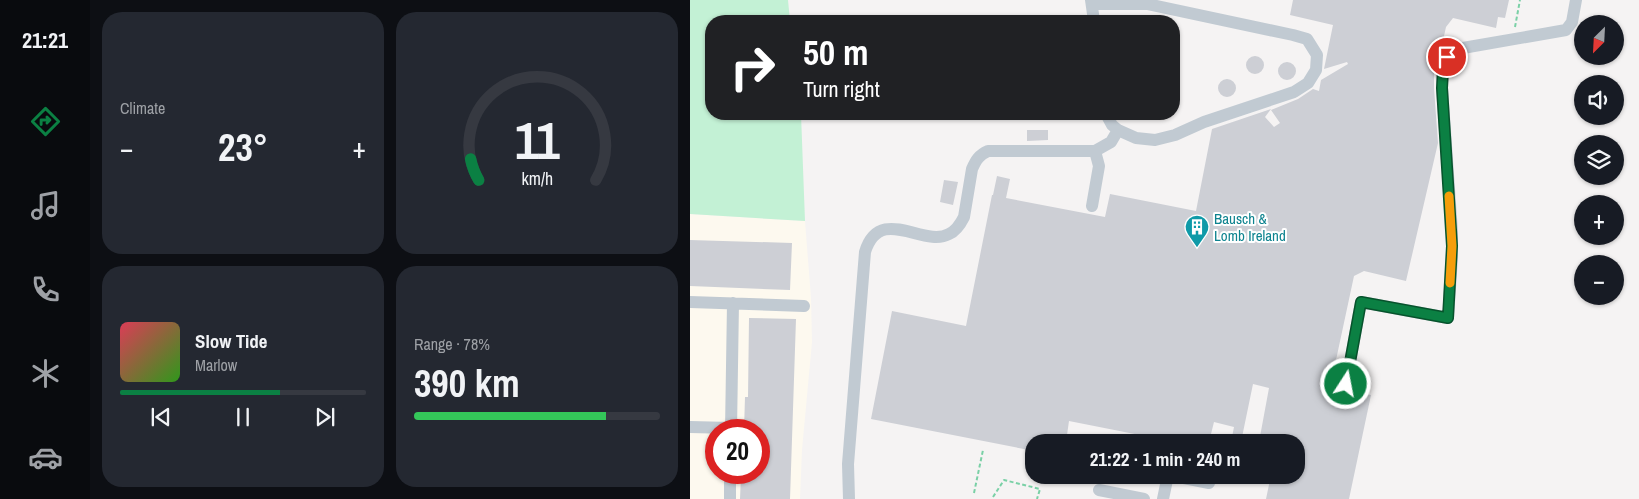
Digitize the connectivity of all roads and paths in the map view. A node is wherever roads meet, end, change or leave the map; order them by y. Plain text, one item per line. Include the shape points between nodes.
1 (1520, 0) edge
2 (1576, 0) edge
3 (1092, 2) edge
4 (1093, 15) edge
5 (1512, 40) junction
6 (1109, 120) edge
7 (1118, 130) junction
8 (1095, 151) junction
9 (1092, 206) dead end
10 (690, 302) edge
11 (733, 304) junction
12 (804, 306) dead end
13 (1346, 384) dead end
14 (731, 419) edge
15 (690, 427) edge
16 (705, 428) edge
17 (983, 450) dead end
18 (730, 484) edge
19 (1166, 484) edge
20 (1099, 490) dead end
21 (974, 493) dead end
22 (993, 497) dead end
23 (730, 499) edge
24 (849, 499) edge
25 (1037, 499) edge
26 (1144, 499) edge
27 (1162, 499) edge

1 - 5 path
2 - 5 lane via 1568,30
3 - 4 lane
3 - 7 lane via 1147,4 1307,38 1317,55 1316,70 1308,83 1294,92 1155,140 1136,138
5 - 13 lane via 1454,50 1444,65 1442,96 1452,246 1448,318 1361,302
6 - 7 lane
7 - 8 lane via 1111,142
8 - 9 lane via 1100,166
8 - 24 lane via 982,154 972,169 964,217 950,234 937,237 888,229 873,236 864,261 848,464
10 - 11 lane
11 - 12 lane
11 - 14 lane
15 - 16 lane
17 - 21 path
18 - 23 lane
19 - 27 lane
20 - 26 lane
22 - 25 path via 1004,480 1040,489

